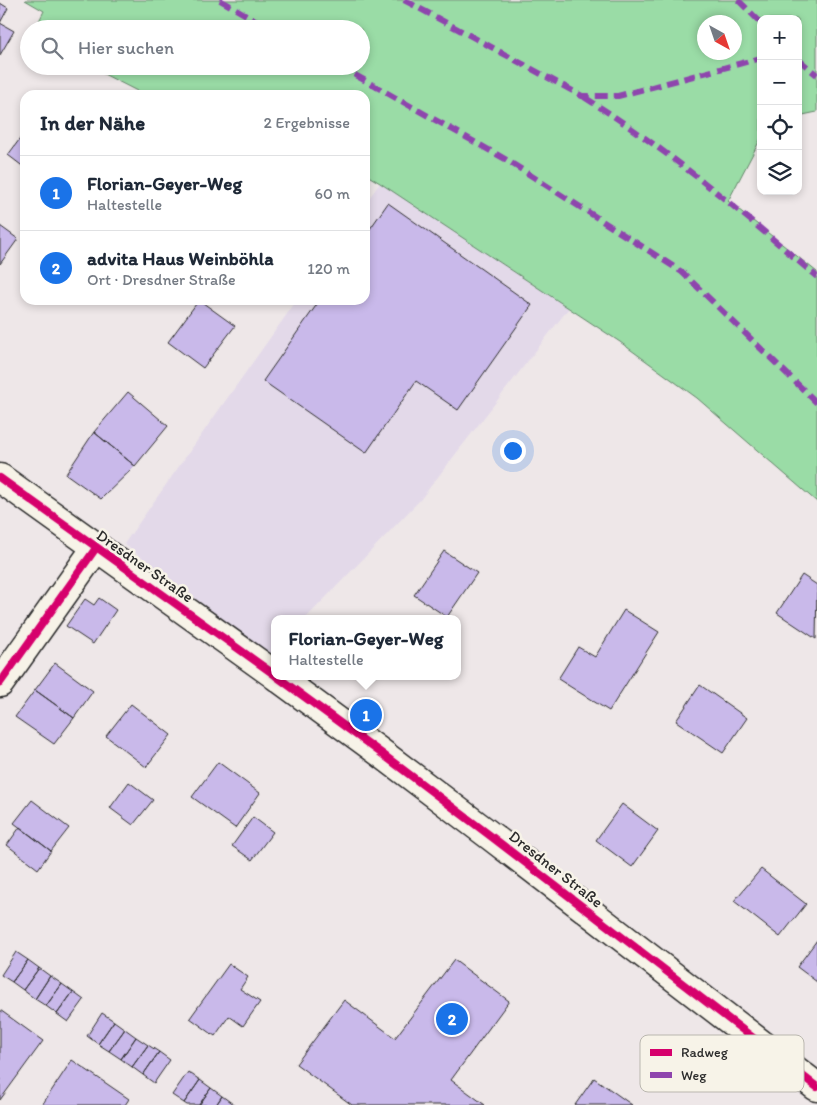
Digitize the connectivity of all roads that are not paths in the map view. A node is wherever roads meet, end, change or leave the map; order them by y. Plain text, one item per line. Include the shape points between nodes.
1 (0, 478) edge
2 (96, 548) junction
3 (271, 672) edge
4 (281, 680) edge
5 (0, 683) edge
6 (750, 1035) edge
7 (804, 1077) edge
8 (817, 1087) edge

1 - 2 main road, Dresdner Straße
2 - 3 main road, Dresdner Straße
2 - 5 main road
4 - 6 main road, Dresdner Straße via 484,830
7 - 8 main road, Dresdner Straße

